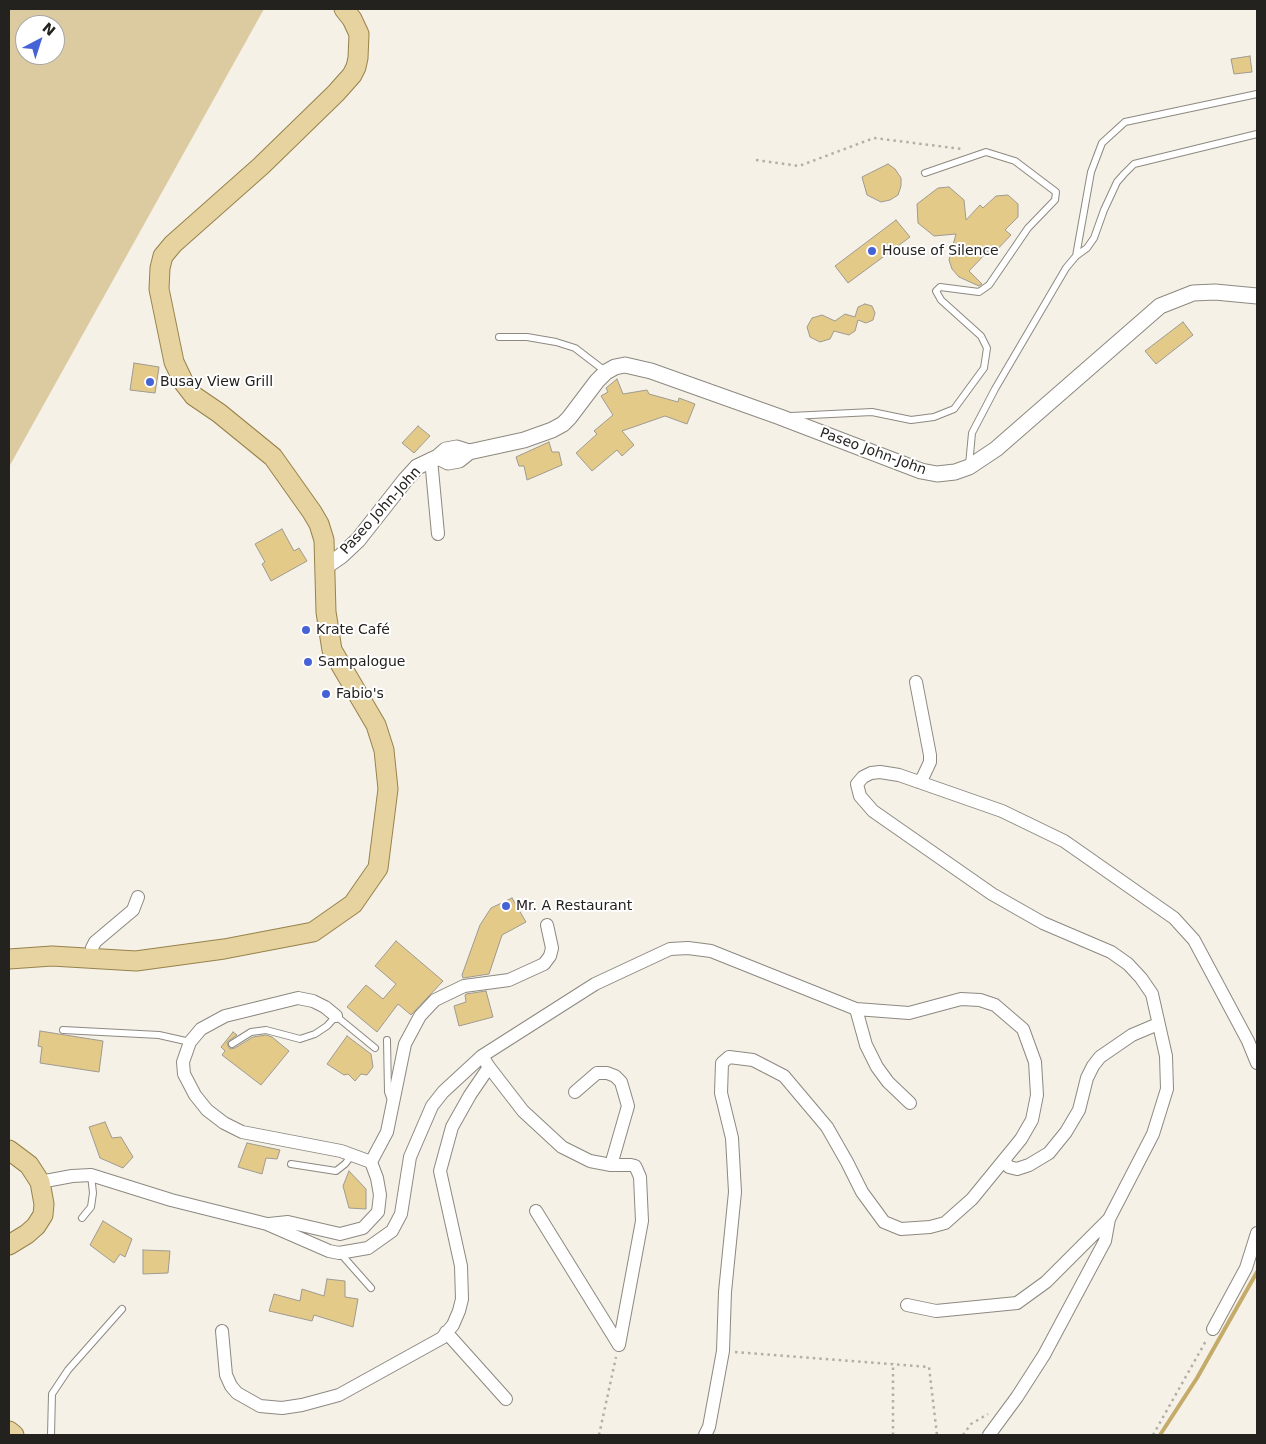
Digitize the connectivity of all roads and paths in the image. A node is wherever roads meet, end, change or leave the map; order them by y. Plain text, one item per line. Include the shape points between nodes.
1 (344, 9) edge
2 (1257, 94) edge
3 (1257, 134) edge
4 (986, 152) junction
5 (756, 160) dead end
6 (925, 173) dead end
7 (1076, 256) junction
8 (1257, 296) edge
9 (499, 337) dead end
10 (606, 372) junction
11 (780, 417) junction
12 (434, 458) junction
13 (969, 467) junction
14 (438, 534) dead end
15 (325, 567) junction
16 (916, 682) dead end
17 (919, 782) junction
18 (138, 897) dead end
19 (547, 925) dead end
20 (92, 959) junction
21 (9, 960) edge
22 (856, 1009) junction
23 (336, 1016) junction
24 (1158, 1024) junction
25 (64, 1030) dead end
26 (387, 1040) dead end
27 (190, 1042) junction
28 (232, 1044) dead end
29 (375, 1048) dead end
30 (482, 1056) junction
31 (1257, 1064) edge
32 (489, 1067) junction
33 (575, 1092) dead end
34 (393, 1103) junction
35 (910, 1103) dead end
36 (9, 1150) edge
37 (352, 1154) junction
38 (1004, 1161) junction
39 (371, 1162) junction
40 (291, 1164) dead end
41 (611, 1166) junction
42 (91, 1176) junction
43 (40, 1182) junction
44 (536, 1211) dead end
45 (82, 1218) dead end
46 (1109, 1219) junction
47 (267, 1224) junction
48 (1257, 1233) edge
49 (9, 1245) edge
50 (339, 1252) junction
51 (371, 1288) dead end
52 (907, 1305) dead end
53 (122, 1309) dead end
54 (1213, 1329) joint
55 (222, 1331) dead end
56 (446, 1332) junction
57 (619, 1346) junction
58 (724, 1351) junction
59 (893, 1363) junction
60 (506, 1398) dead end
61 (9, 1431) edge
62 (14, 1435) edge
63 (50, 1435) edge
64 (599, 1435) edge
65 (705, 1435) edge
66 (892, 1435) edge
67 (937, 1435) edge
68 (989, 1435) edge
69 (1153, 1435) edge

1 - 15 main road via 359,34 358,58 352,74 261,166 173,244 163,256 159,288 174,362 184,383 194,396 273,457 319,524 324,540
2 - 7 lane via 1125,122 1102,143 1092,172
3 - 7 lane via 1134,164 1117,182 1094,238
4 - 5 path via 874,138 799,166
4 - 6 lane
4 - 11 lane via 1015,161 1056,192 1056,196 1028,228 989,284 979,292 940,288 936,291 941,300 981,336 987,348 984,368 954,409 934,417 911,420 872,412
7 - 13 lane via 1052,290 972,434
8 - 13 street, Paseo John-John via 1193,293 1160,306 996,449
9 - 10 lane via 528,337 575,348
10 - 11 street, Paseo John-John via 625,365 638,367
10 - 12 street via 563,424 538,436 469,452 459,460 448,462
11 - 13 street, Paseo John-John via 921,471 937,474
12 - 14 street
12 - 15 street, Paseo John-John via 417,467 358,540
15 - 20 main road via 326,612 332,650 376,725 384,750 388,789 378,868 353,904 313,932 136,961
16 - 17 street via 930,755 930,762
17 - 24 street via 880,772 863,777 857,784 860,796 873,811 992,894 1043,924 1110,952 1128,964 1152,994
17 - 31 street via 1002,811 1064,841 1174,918 1194,940
18 - 20 street via 133,910 94,942
19 - 34 street via 552,950 548,960 540,966 509,980 464,986 435,1000 420,1016 405,1044
20 - 21 main road via 52,956
22 - 30 street via 711,951 670,949 595,984
22 - 35 street via 866,1045 877,1068
22 - 38 street via 908,1013 961,999 980,1000 995,1005 1023,1029 1035,1062 1037,1095 1032,1120
23 - 27 street via 319,1004 298,998 225,1016 201,1029
23 - 28 lane via 316,1034 300,1039 266,1030 251,1032
23 - 29 lane
24 - 38 street via 1100,1057 1087,1078 1079,1110 1049,1153 1017,1169
24 - 46 street via 1166,1056 1167,1089 1153,1134
25 - 27 lane via 158,1035
26 - 34 lane via 388,1092
27 - 37 street via 182,1062 188,1084 207,1110 224,1123 242,1132
30 - 32 street
30 - 50 street via 432,1106 410,1157 401,1214 392,1231 368,1248
32 - 41 street via 523,1111 562,1147 590,1161
32 - 56 street via 452,1127 440,1171 461,1266 462,1299 456,1318
33 - 41 street via 597,1073 615,1076 621,1082 628,1106
34 - 39 street via 387,1132
36 - 43 main road via 28,1165
37 - 39 street
37 - 40 lane via 336,1171
38 - 58 street via 972,1200 945,1223 901,1229 892,1226 884,1222 862,1192 827,1127 784,1076 753,1060 729,1057 722,1062 721,1072 721,1093 732,1138 734,1192 725,1292
39 - 47 street via 380,1195 378,1212 363,1228 340,1234 288,1222
41 - 57 street via 635,1166 640,1177 642,1221
42 - 43 street
42 - 45 lane via 91,1207
42 - 47 street
43 - 49 main road via 43,1215 32,1230
44 - 57 street
46 - 52 street via 1046,1282 1017,1302 936,1311
46 - 68 street via 1105,1241 1044,1355
47 - 50 street
48 - 54 street via 1246,1268
50 - 51 lane
53 - 63 lane via 68,1370 52,1394
54 - 69 path
55 - 56 street via 226,1375 237,1393 260,1406 282,1408 339,1395 442,1338
56 - 60 street
57 - 64 path
58 - 59 path
58 - 65 street
59 - 66 path
59 - 67 path via 929,1367
61 - 62 main road

